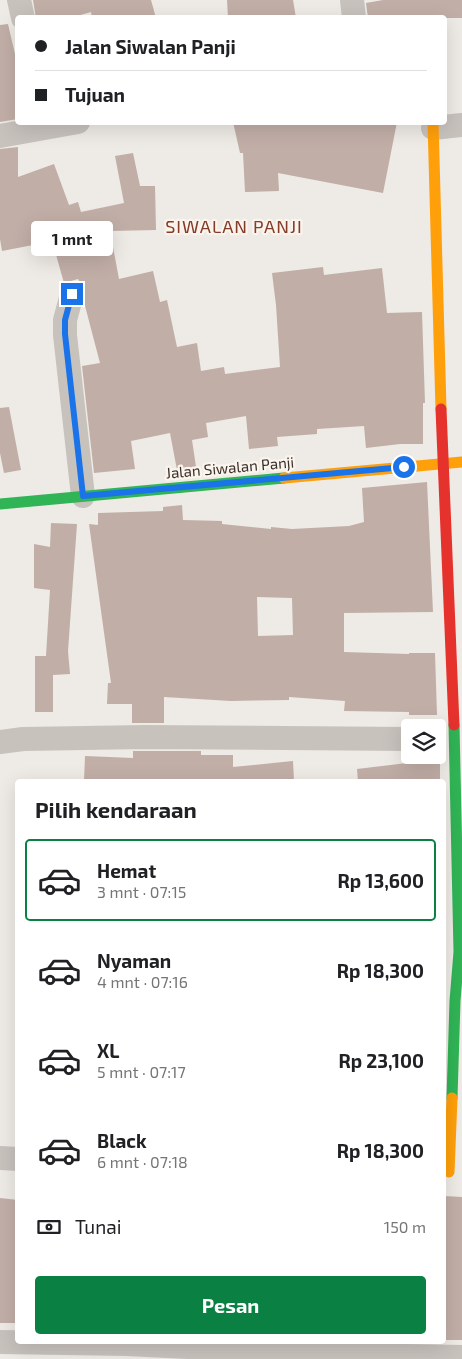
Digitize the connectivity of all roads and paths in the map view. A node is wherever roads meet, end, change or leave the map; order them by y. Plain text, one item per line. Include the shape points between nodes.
1 (19, 0) edge
2 (352, 0) edge
3 (22, 15) edge
4 (354, 15) edge
5 (50, 125) edge
6 (433, 125) edge
7 (462, 125) edge
8 (0, 136) edge
9 (72, 294) dead end
10 (462, 462) edge
11 (442, 464) junction
12 (83, 496) junction
13 (0, 504) edge
14 (401, 739) edge
15 (452, 740) edge
16 (0, 742) edge
17 (461, 952) edge
18 (449, 1001) edge
19 (0, 1158) edge
20 (15, 1159) edge
21 (457, 1178) edge
22 (0, 1342) edge
23 (15, 1342) edge
24 (126, 1344) edge
25 (350, 1348) edge
26 (462, 1356) edge
27 (403, 1358) edge

1 - 3 street
2 - 4 street
5 - 8 street
6 - 7 street
6 - 11 street
9 - 12 street via 65,334
10 - 11 street, Jalan Siwalan Panji
11 - 12 street, Jalan Siwalan Panji
11 - 15 street
12 - 13 street, Jalan Siwalan Panji
14 - 16 street via 145,737
15 - 17 street
17 - 18 street
18 - 21 street
19 - 20 street
22 - 23 street
24 - 25 street
25 - 27 street
26 - 27 street

